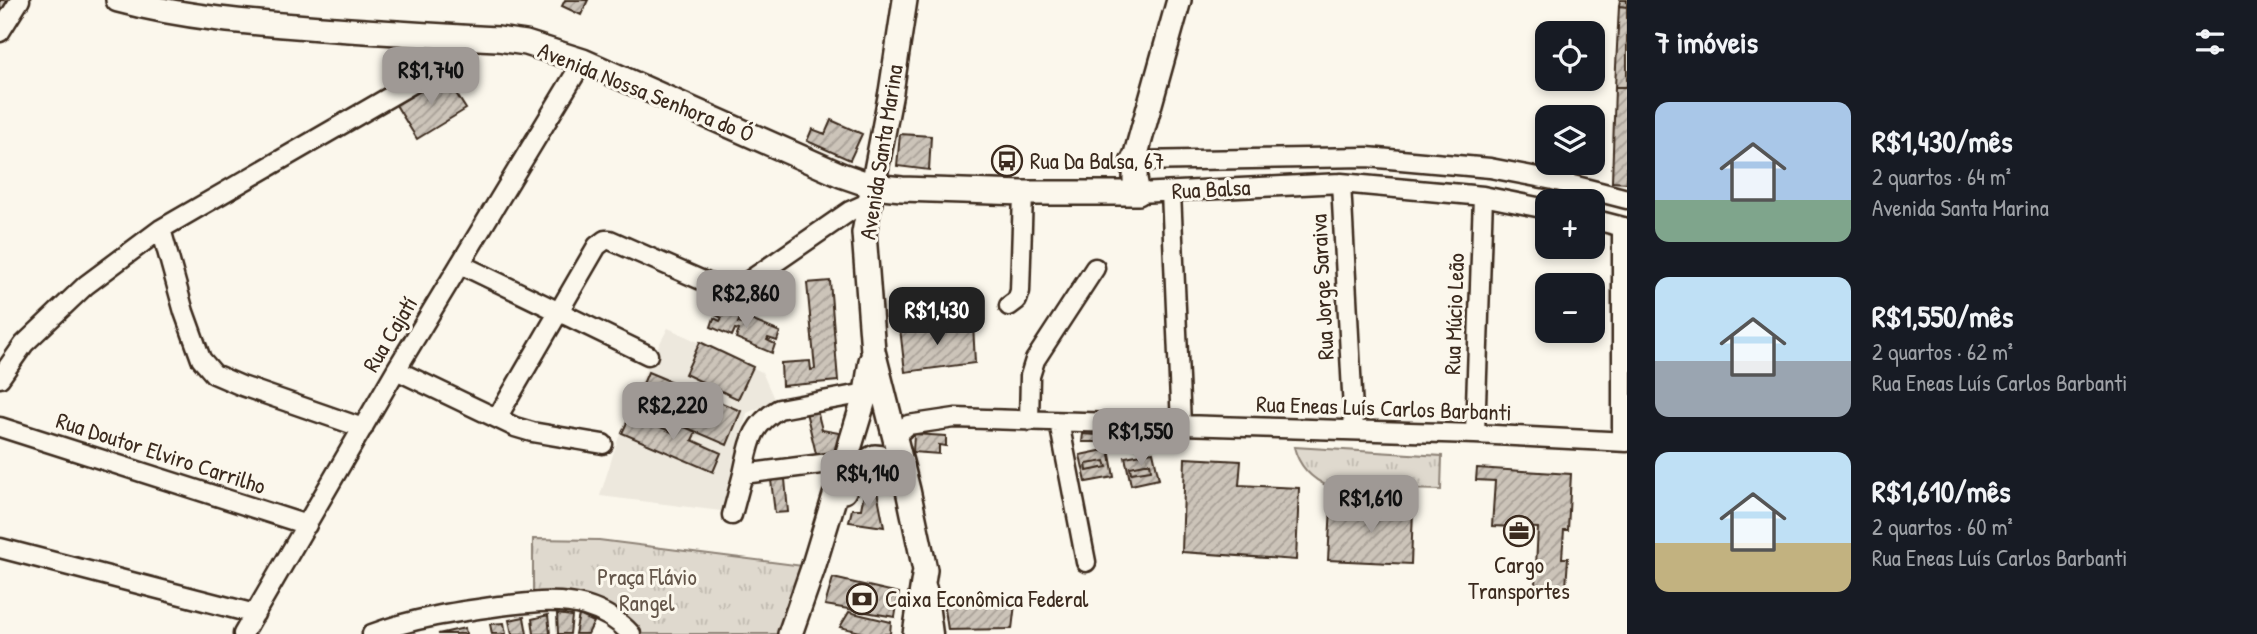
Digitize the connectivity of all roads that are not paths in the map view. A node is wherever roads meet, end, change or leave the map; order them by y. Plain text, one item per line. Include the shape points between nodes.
1 (20, 0) edge
2 (118, 0) edge
3 (905, 0) edge
4 (1179, 0) edge
5 (0, 32) edge
6 (444, 37) junction
7 (583, 61) junction
8 (1136, 157) junction
9 (1341, 183) junction
10 (1171, 192) junction
11 (1023, 193) junction
12 (1128, 193) junction
13 (871, 194) junction
14 (1483, 197) junction
15 (1627, 199) edge
16 (1535, 207) edge
17 (1605, 222) edge
18 (1625, 227) edge
19 (161, 229) junction
20 (460, 264) junction
21 (1096, 268) dead end
22 (1009, 306) dead end
23 (559, 312) junction
24 (873, 351) junction
25 (648, 355) dead end
26 (396, 370) junction
27 (0, 378) edge
28 (866, 393) junction
29 (497, 418) junction
30 (1029, 421) junction
31 (1059, 422) junction
32 (1181, 425) junction
33 (0, 427) edge
34 (363, 428) junction
35 (1354, 430) junction
36 (1475, 434) junction
37 (893, 438) junction
38 (1624, 442) edge
39 (603, 444) dead end
40 (845, 461) junction
41 (743, 474) junction
42 (908, 490) junction
43 (834, 498) junction
44 (732, 516) dead end
45 (307, 525) junction
46 (0, 548) edge
47 (1087, 562) dead end
48 (925, 570) junction
49 (255, 614) junction
50 (243, 634) edge
51 (372, 634) edge
52 (631, 634) edge
53 (790, 634) edge
54 (915, 634) edge
55 (933, 634) edge

1 - 5 street
2 - 6 main road, Avenida Nossa Senhora do Ó via 188,15
3 - 13 main road, Avenida Santa Marina
4 - 8 main road
6 - 7 main road, Avenida Nossa Senhora do Ó via 526,43
6 - 19 street via 443,61 436,70
7 - 13 main road, Avenida Nossa Senhora do Ó via 841,175
7 - 20 street, Rua Cajatí
8 - 12 main road
8 - 15 street, Rua Balsa via 1381,158 1490,168
9 - 10 street, Rua Balsa
9 - 14 street, Rua Balsa
9 - 35 street, Rua Jorge Saraiva
10 - 12 street, Rua Balsa
10 - 32 street
11 - 12 main road, Rua Balsa
11 - 13 main road, Rua Balsa
11 - 22 street via 1020,291
13 - 23 street via 732,289 717,287 605,240 597,246
13 - 24 main road, Avenida Santa Marina via 864,233
14 - 16 street, Rua Balsa
14 - 36 street, Rua Múcio Leão
17 - 18 street
18 - 38 street
19 - 27 street via 86,285 23,344
19 - 34 street via 201,359 214,374
20 - 23 street
20 - 26 street, Rua Cajatí
21 - 30 street via 1035,360
23 - 25 street
23 - 29 street
24 - 28 main road
24 - 37 main road, Avenida Santa Marina
26 - 29 street
26 - 34 street, Rua Cajatí
28 - 40 main road
28 - 41 street via 779,409 767,416 751,438
29 - 39 street via 532,432
30 - 31 street, Rua Eneas Luís Carlos Barbanti
30 - 37 street, Rua Eneas Luís Carlos Barbanti via 929,420 908,425
31 - 32 street, Rua Eneas Luís Carlos Barbanti
31 - 47 street
32 - 35 street, Rua Eneas Luís Carlos Barbanti
33 - 45 street, Rua Doutor Elviro Carrilho
34 - 45 street, Rua Cajatí
35 - 36 street, Rua Eneas Luís Carlos Barbanti
36 - 38 street, Rua Eneas Luís Carlos Barbanti
37 - 42 main road, Avenida Santa Marina
40 - 41 street
40 - 43 main road
41 - 44 street
42 - 43 main road via 888,460 875,457 863,464
42 - 48 main road, Avenida Santa Marina
43 - 53 main road
45 - 49 street, Rua Cajatí
46 - 49 street
48 - 54 main road
48 - 55 street, Avenida Santa Marina
49 - 50 street, Rua Cajatí
51 - 52 street via 440,614 533,602 584,606 609,616

